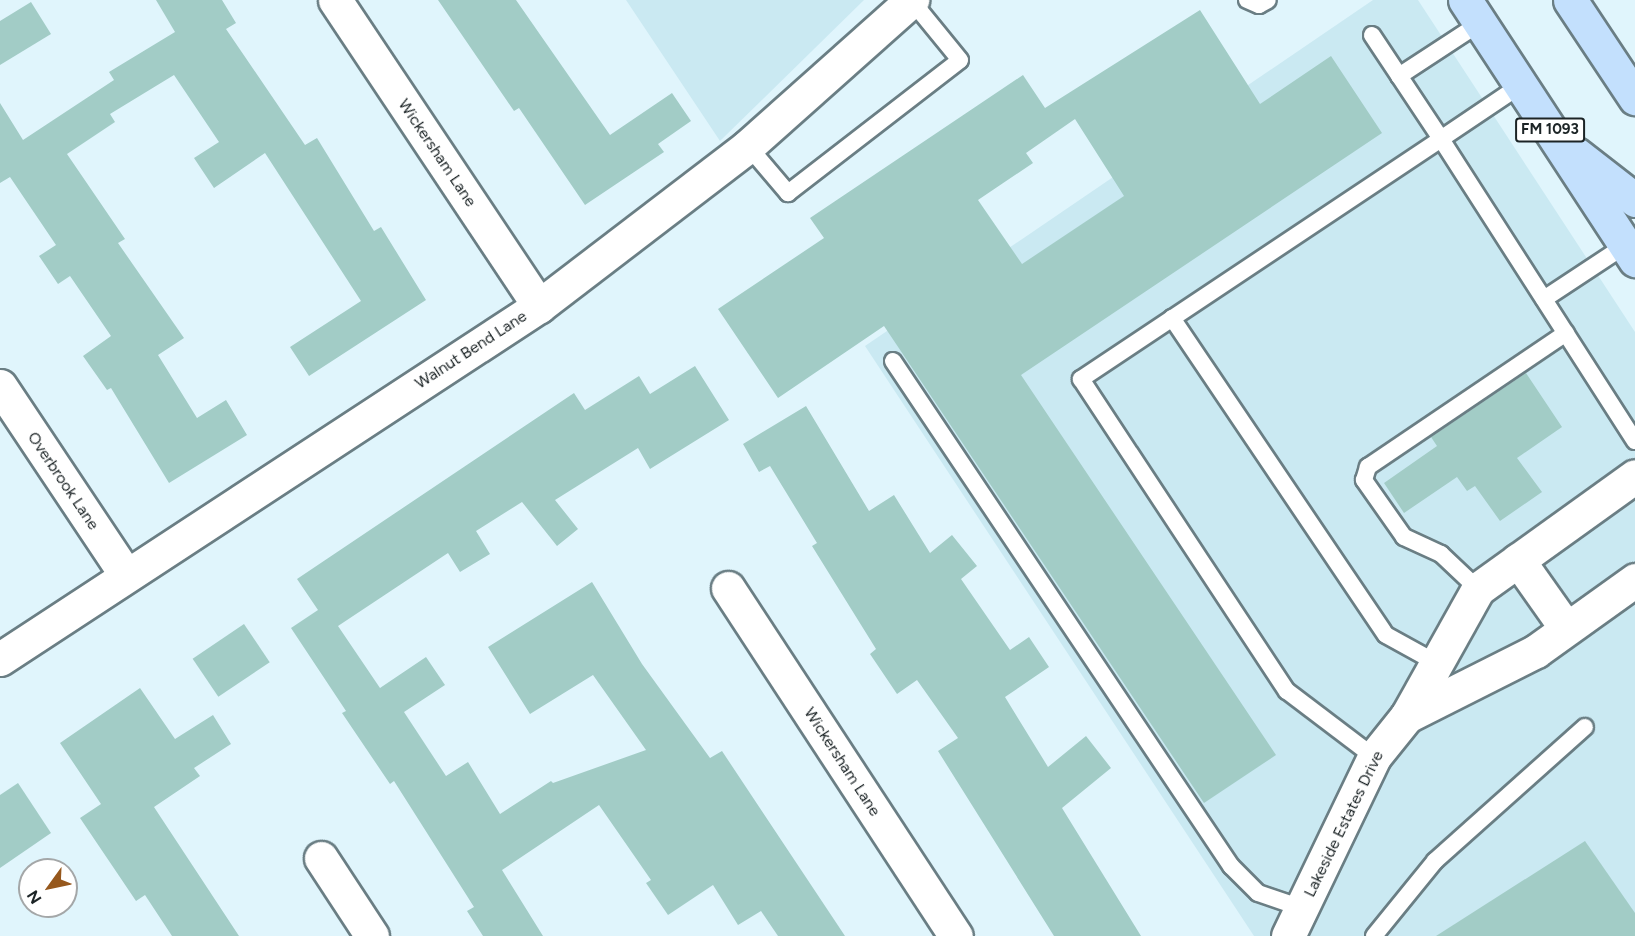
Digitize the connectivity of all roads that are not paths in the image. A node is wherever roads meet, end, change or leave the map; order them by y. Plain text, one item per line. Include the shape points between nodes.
1 (335, 0) edge
2 (912, 0) edge
3 (1247, 0) edge
4 (1268, 0) edge
5 (1572, 1) edge
6 (1472, 12) edge
7 (1372, 35) dead end
8 (1399, 76) junction
9 (1521, 85) junction
10 (1635, 98) edge
11 (1553, 136) junction
12 (1441, 139) junction
13 (748, 146) junction
14 (1635, 200) edge
15 (1630, 253) edge
16 (1544, 299) junction
17 (539, 306) junction
18 (1172, 318) junction
19 (1566, 333) junction
20 (893, 361) dead end
21 (0, 386) edge
22 (1635, 441) edge
23 (1635, 476) edge
24 (1518, 560) junction
25 (126, 575) junction
26 (1635, 580) edge
27 (728, 588) dead end
28 (1478, 589) junction
29 (1566, 628) junction
30 (0, 659) edge
31 (1437, 663) junction
32 (1407, 716) junction
33 (1585, 727) dead end
34 (1374, 757) junction
35 (321, 858) dead end
36 (1295, 922) edge
37 (372, 936) edge
38 (956, 936) edge
39 (1374, 936) edge

1 - 17 street, Wickersham Lane
2 - 13 street, Walnut Bend Lane
2 - 13 lane via 960,60 788,193
3 - 4 lane via 1259,5
5 - 10 main road
6 - 8 lane
6 - 9 main road, FM 1093
7 - 8 lane
8 - 12 lane
9 - 11 main road, FM 1093
9 - 12 lane
11 - 14 main road
11 - 15 main road, FM 1093
12 - 16 lane
12 - 18 lane
13 - 17 street, Walnut Bend Lane
15 - 16 lane
16 - 19 lane
17 - 25 street, Walnut Bend Lane
18 - 31 lane via 1386,635
18 - 34 lane via 1081,379 1287,691
19 - 22 lane
19 - 28 lane via 1368,467 1364,480 1404,537 1441,554
20 - 36 lane via 1231,866
21 - 25 street, Overbrook Lane
23 - 24 street, Lakeside Estates Drive
24 - 28 street, Lakeside Estates Drive
24 - 29 street
25 - 30 street, Walnut Bend Lane
26 - 29 street, Lakeside Estates Drive
27 - 38 street, Wickersham Lane
28 - 31 street, Lakeside Estates Drive
29 - 32 street, Lakeside Estates Drive via 1536,651
31 - 32 street, Lakeside Estates Drive
32 - 34 street, Lakeside Estates Drive
33 - 39 lane via 1435,861
34 - 36 street, Lakeside Estates Drive
35 - 37 street

